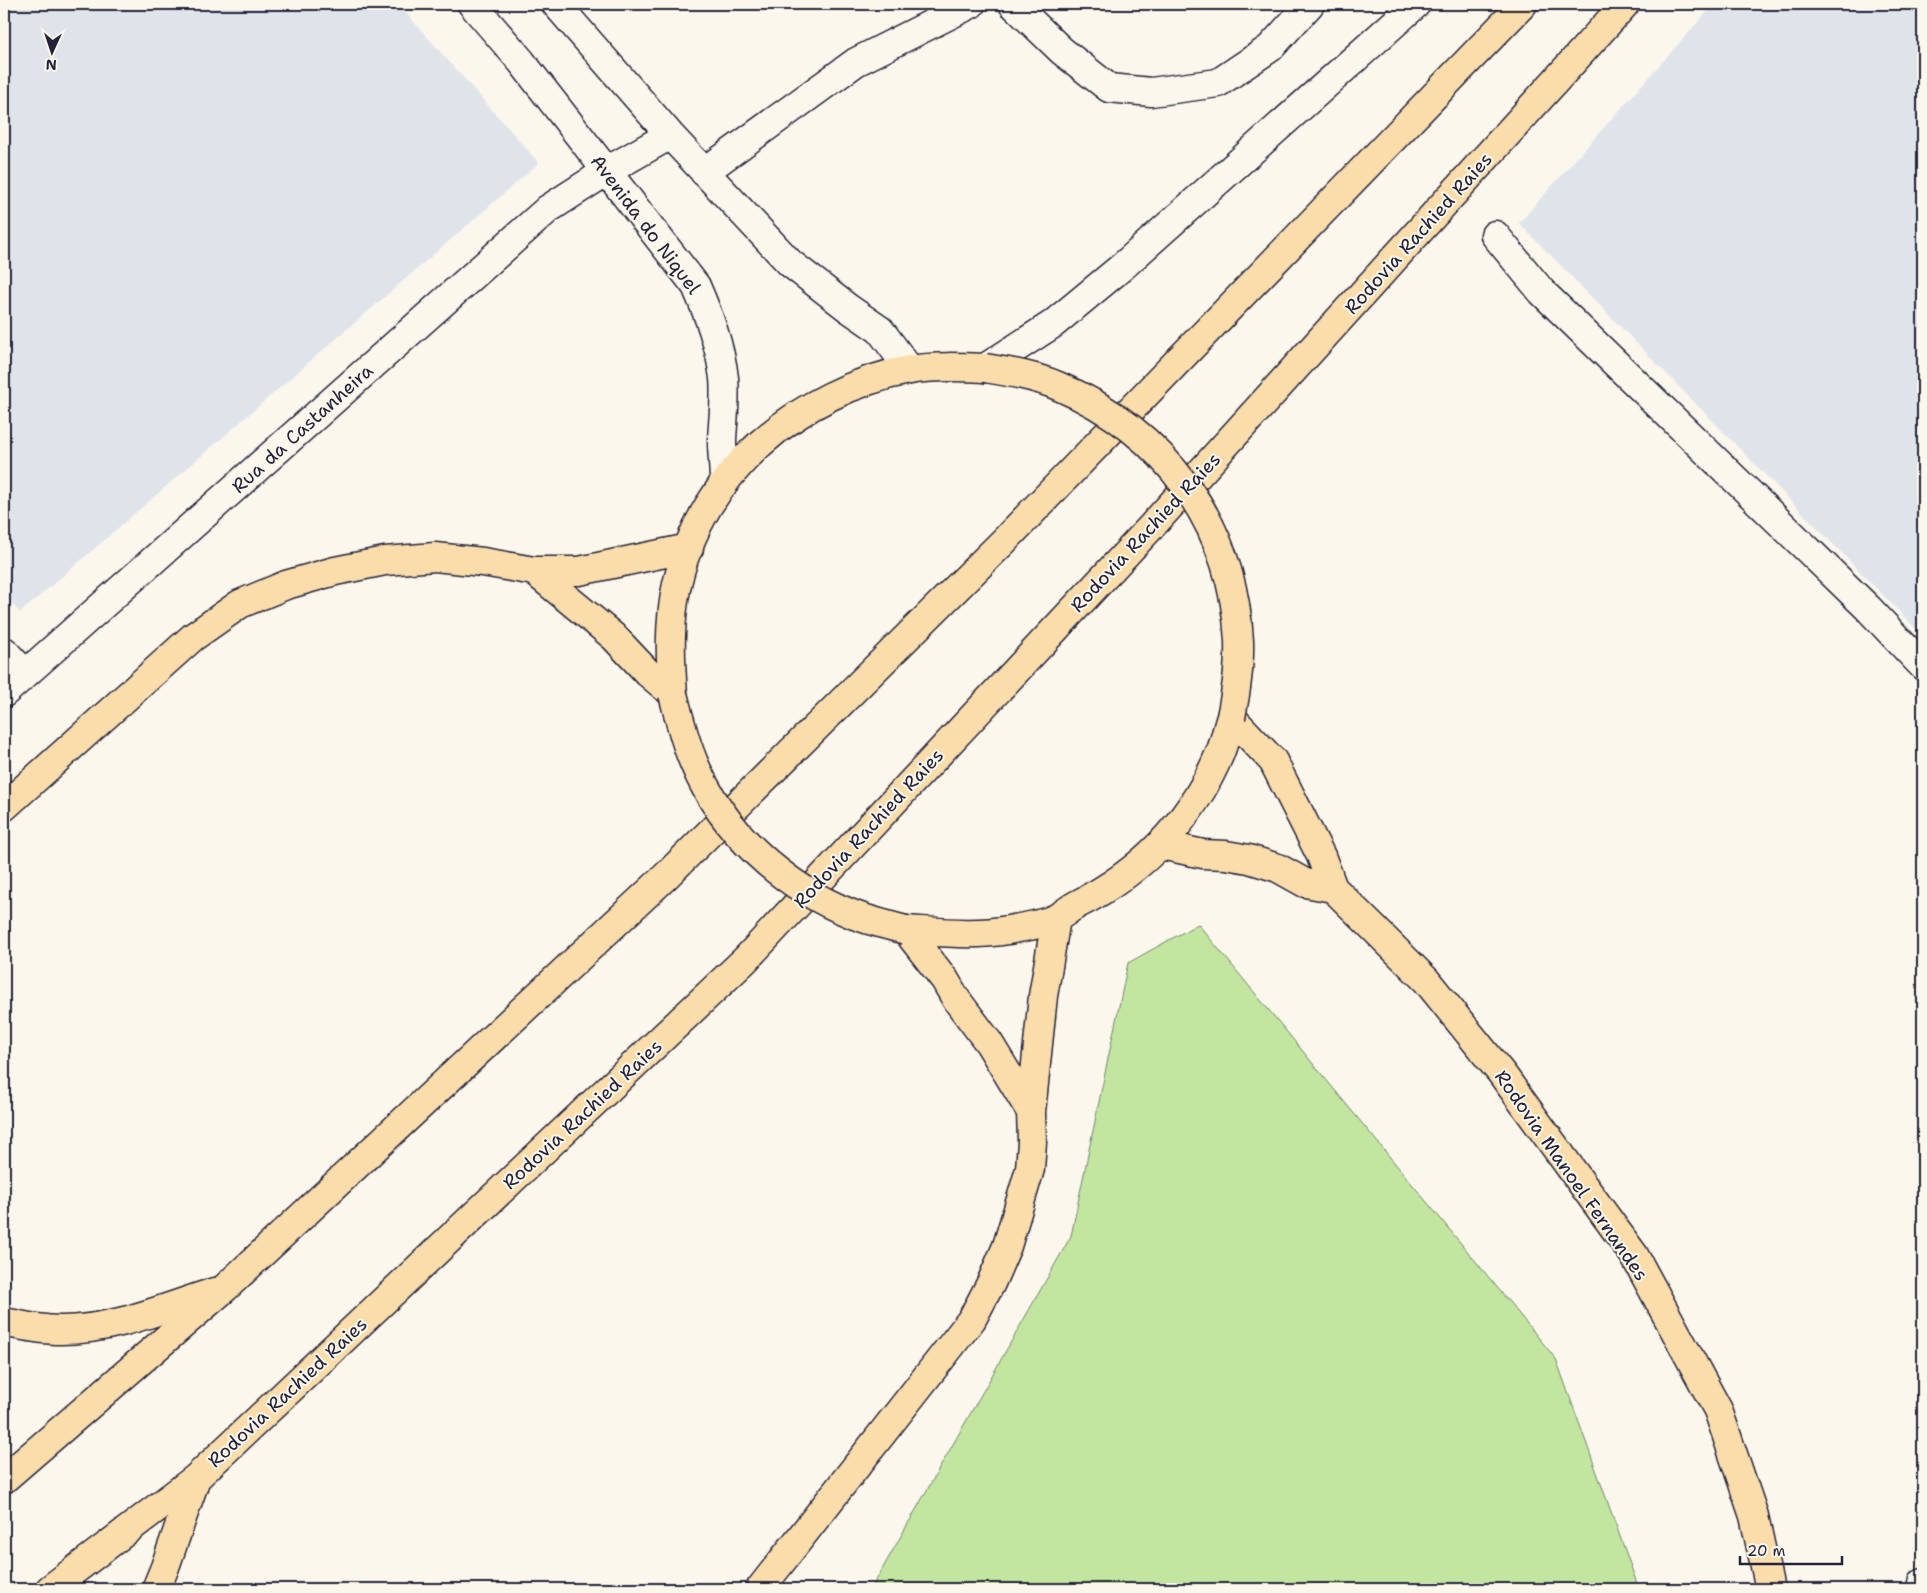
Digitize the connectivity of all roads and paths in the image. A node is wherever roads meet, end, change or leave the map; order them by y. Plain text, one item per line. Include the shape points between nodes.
1 (472, 4) edge
2 (556, 4) edge
3 (971, 4) edge
4 (1013, 4) edge
5 (1310, 4) edge
6 (1416, 4) edge
7 (1524, 4) edge
8 (1625, 4) edge
9 (670, 135) junction
10 (607, 171) junction
11 (704, 172) junction
12 (1495, 235) dead end
13 (985, 368) junction
14 (910, 370) junction
15 (724, 483) junction
16 (689, 548) junction
17 (534, 571) junction
18 (4, 650) edge
19 (1923, 666) edge
20 (25, 674) junction
21 (4, 693) edge
22 (673, 694) junction
23 (1231, 716) junction
24 (4, 807) edge
25 (1161, 845) junction
26 (1333, 888) junction
27 (1056, 919) junction
28 (906, 930) junction
29 (1031, 1112) junction
30 (225, 1288) junction
31 (4, 1322) edge
32 (196, 1478) junction
33 (4, 1479) edge
34 (1923, 1582) edge
35 (50, 1589) edge
36 (156, 1589) edge
37 (760, 1589) edge
38 (1770, 1589) edge
39 (1922, 1589) edge

1 - 10 street, Avenida do Niquel
2 - 9 street
3 - 11 street via 856,62
4 - 5 street via 1062,51 1109,88 1151,92 1218,83 1270,48
6 - 13 street via 1123,266 1053,324
7 - 30 main road via 1003,542 665,877
8 - 32 main road, Rodovia Rachied Raies via 1151,527 745,960
9 - 10 street, Rua da Castanheira
9 - 11 street
10 - 15 street, Avenida do Niquel via 696,286 710,317 724,379
10 - 20 street, Rua da Castanheira via 548,209
11 - 14 street via 790,263 880,330
12 - 19 street via 1542,292 1868,608
13 - 14 main road
13 - 23 main road, bridge via 1022,374 1057,386 1114,416 1151,445 1198,502 1228,570 1236,606 1238,680
14 - 15 main road via 857,384 806,408 748,454
15 - 16 main road via 704,514
16 - 17 main road via 579,571
16 - 22 main road via 678,583 672,619
17 - 22 main road via 614,637 648,674
17 - 24 main road via 435,557 385,561 335,570 240,604 193,637
18 - 20 street
20 - 21 street, Rua da Castanheira
22 - 28 main road, bridge via 694,764 733,827 758,855 818,898 852,914
23 - 25 main road via 1220,752 1204,785 1185,816
23 - 26 main road, Rodovia Manoel Fernandes via 1273,761 1321,856
25 - 26 main road via 1249,859 1278,868 1305,883
25 - 27 main road via 1133,870
26 - 38 main road, Rodovia Manoel Fernandes via 1426,980 1502,1074 1634,1255 1718,1410 1754,1516
27 - 28 main road via 1007,930 961,933
27 - 29 main road via 1043,996
28 - 29 main road via 989,1043
29 - 37 main road via 1030,1169 1020,1207 1004,1253 972,1319
30 - 31 main road via 126,1321 93,1328 60,1330
30 - 33 main road
32 - 35 main road, Rodovia Rachied Raies
32 - 36 main road
34 - 39 street

